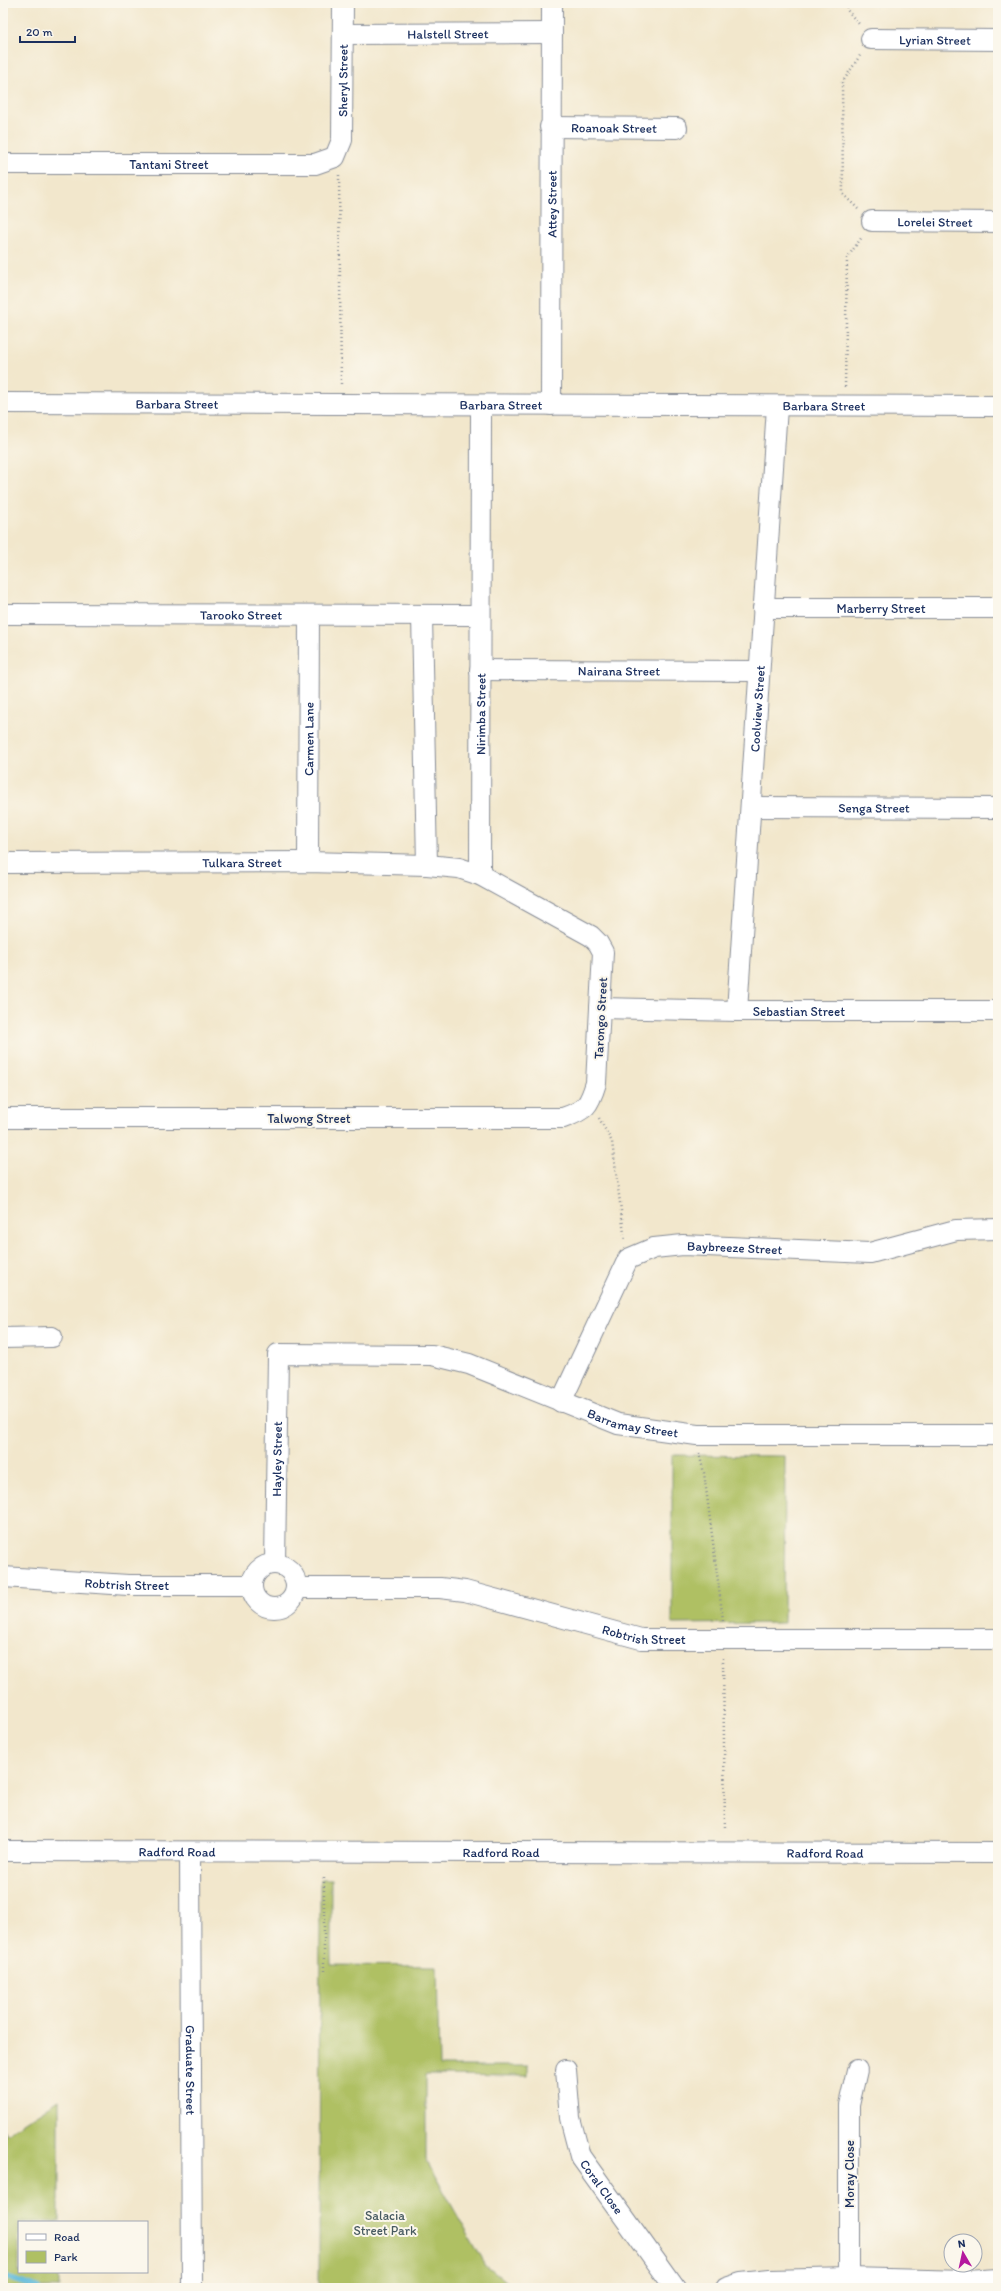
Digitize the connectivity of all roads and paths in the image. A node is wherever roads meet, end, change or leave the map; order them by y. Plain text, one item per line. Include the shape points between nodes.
1 (343, 3) edge
2 (552, 3) edge
3 (847, 3) edge
4 (552, 33) junction
5 (344, 34) junction
6 (871, 39) junction
7 (998, 40) edge
8 (550, 127) junction
9 (677, 128) dead end
10 (335, 157) junction
11 (3, 164) edge
12 (872, 222) junction
13 (998, 222) edge
14 (3, 404) edge
15 (342, 405) junction
16 (551, 405) junction
17 (481, 406) junction
18 (777, 406) junction
19 (845, 406) junction
20 (998, 406) edge
21 (763, 608) junction
22 (998, 608) edge
23 (3, 614) edge
24 (309, 615) junction
25 (422, 615) junction
26 (480, 615) junction
27 (480, 670) junction
28 (758, 671) junction
29 (751, 807) junction
30 (998, 808) edge
31 (308, 862) junction
32 (3, 863) edge
33 (427, 865) junction
34 (480, 875) junction
35 (600, 1008) junction
36 (737, 1011) junction
37 (998, 1011) edge
38 (594, 1092) junction
39 (3, 1118) edge
40 (998, 1229) edge
41 (628, 1259) junction
42 (52, 1337) dead end
43 (3, 1338) edge
44 (278, 1354) joint
45 (561, 1402) junction
46 (697, 1435) junction
47 (998, 1435) edge
48 (275, 1564) junction
49 (3, 1576) edge
50 (252, 1585) junction
51 (296, 1588) junction
52 (723, 1622) dead end
53 (998, 1639) edge
54 (723, 1651) dead end
55 (725, 1829) dead end
56 (3, 1851) edge
57 (190, 1852) junction
58 (998, 1852) edge
59 (324, 1875) dead end
60 (324, 1970) dead end
61 (566, 2070) dead end
62 (857, 2070) dead end
63 (849, 2278) junction
64 (998, 2279) edge
65 (192, 2288) edge
66 (675, 2288) edge
67 (726, 2288) edge

1 - 5 street, Sheryl Street
2 - 4 street, Attey Street
3 - 6 path via 847,10
4 - 5 street, Halstell Street
4 - 8 street, Attey Street
5 - 10 street, Sheryl Street via 342,140
6 - 7 street, Lyrian Street
6 - 12 path via 842,83 842,91 843,194
8 - 9 street, Roanoak Street
8 - 16 street, Attey Street
10 - 11 street, Tantani Street via 315,164
10 - 15 path via 339,169
12 - 13 street, Lorelei Street
12 - 19 path via 847,258
14 - 15 street, Barbara Street
15 - 17 street, Barbara Street
16 - 17 street, Barbara Street
16 - 18 street, Barbara Street
17 - 26 street, Nirimba Street
18 - 19 street, Barbara Street
18 - 21 street, Coolview Street
19 - 20 street, Barbara Street
21 - 22 street, Marberry Street
21 - 28 street, Coolview Street
23 - 24 street, Tarooko Street
24 - 25 street, Tarooko Street
24 - 31 street, Carmen Lane
25 - 26 street, Tarooko Street
25 - 33 street
26 - 27 street, Nirimba Street
27 - 28 street, Nairana Street
27 - 34 street, Nirimba Street
28 - 29 street, Coolview Street
29 - 30 street, Senga Street
29 - 36 street, Coolview Street via 736,992
31 - 32 street, Tulkara Street
31 - 33 street, Tulkara Street
33 - 34 street, Tulkara Street via 459,868
34 - 35 street, Tarongo Street via 598,942 603,952
35 - 36 street, Sebastian Street
35 - 38 street, Tarongo Street
36 - 37 street, Sebastian Street
38 - 39 street, Talwong Street via 578,1112 563,1118
38 - 41 path via 612,1142
40 - 41 street, Baybreeze Street via 956,1230 870,1253 683,1245 654,1248
41 - 45 street
42 - 43 street
44 - 45 street, Barramay Street via 432,1355 468,1364
44 - 48 street, Hayley Street
45 - 46 street, Barramay Street via 618,1424
46 - 47 street, Barramay Street
46 - 52 path
48 - 50 street via 266,1565 259,1570
48 - 51 street via 284,1566 290,1572 295,1579
49 - 50 street, Robtrish Street via 128,1585
50 - 51 street via 257,1601 272,1608 288,1603
51 - 53 street, Robtrish Street via 440,1588 465,1591 641,1639
54 - 55 path
56 - 57 street, Radford Road
57 - 58 street, Radford Road
57 - 65 street, Graduate Street
59 - 60 path
61 - 66 street, Coral Close via 570,2118 580,2156
62 - 63 street, Moray Close via 849,2105
63 - 64 street via 966,2281
63 - 67 street via 770,2280 741,2283

